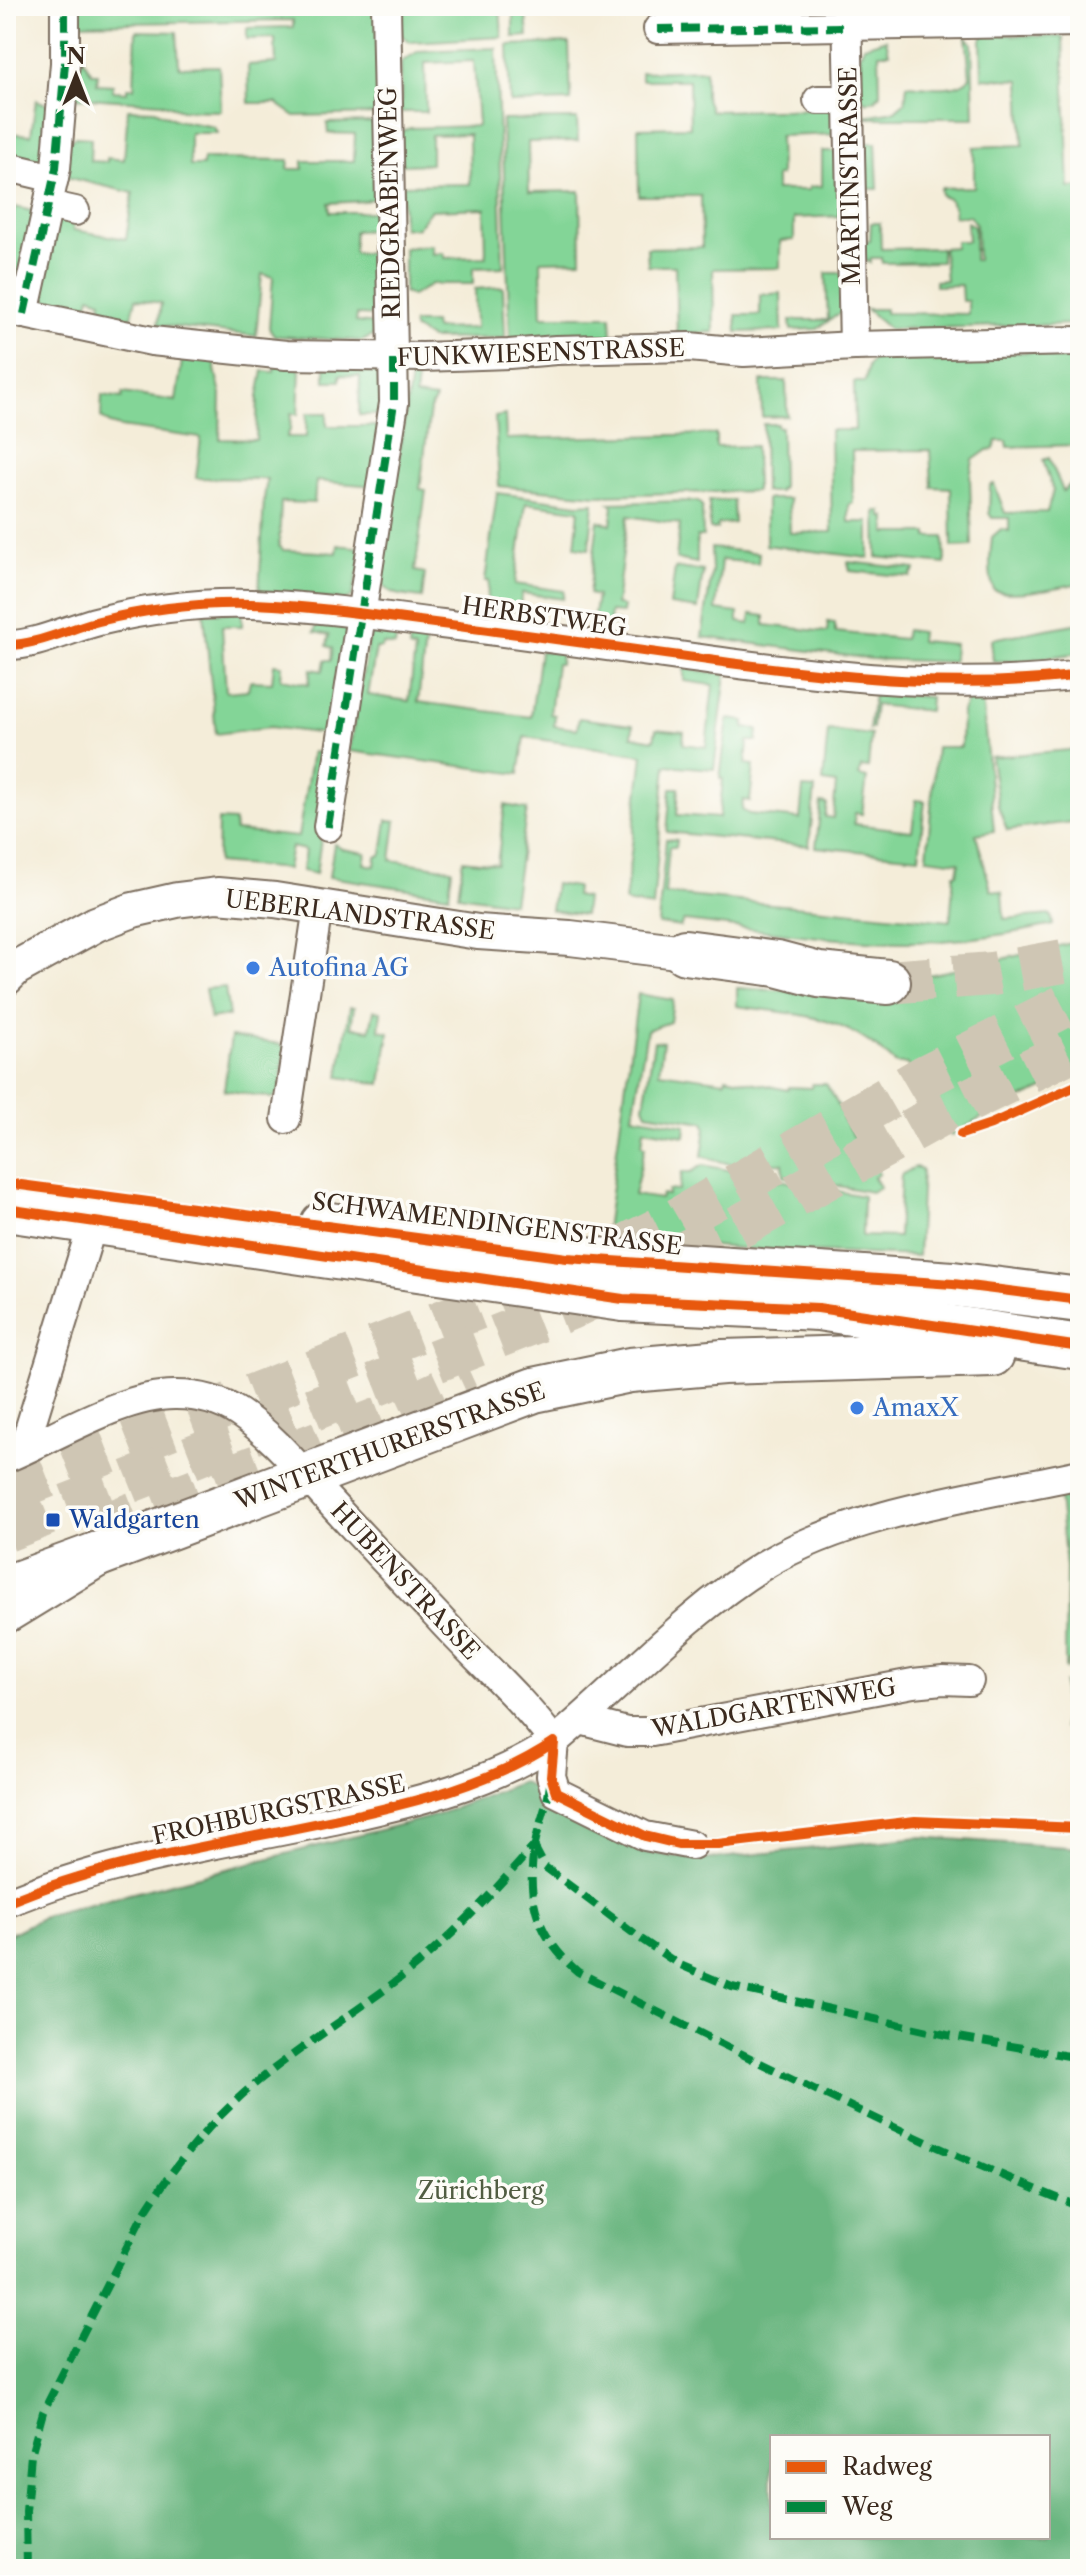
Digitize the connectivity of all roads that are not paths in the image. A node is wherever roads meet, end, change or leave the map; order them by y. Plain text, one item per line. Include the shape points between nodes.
1 (65, 6) edge
2 (386, 6) edge
3 (998, 15) edge
4 (847, 17) edge
5 (1080, 22) edge
6 (658, 29) dead end
7 (818, 100) dead end
8 (849, 100) junction
9 (8, 167) dead end
10 (62, 193) junction
11 (15, 312) edge
12 (1080, 341) edge
13 (854, 346) junction
14 (394, 358) junction
15 (360, 613) junction
16 (6, 645) edge
17 (1080, 675) edge
18 (328, 827) dead end
19 (318, 907) junction
20 (685, 952) joint
21 (9, 969) edge
22 (888, 982) tunnel mouth
23 (286, 1119) dead end
24 (6, 1183) edge
25 (6, 1209) edge
26 (87, 1242) dead end
27 (1027, 1292) junction
28 (1080, 1300) edge
29 (1025, 1339) junction
30 (1080, 1347) edge
31 (15, 1454) edge
32 (1080, 1474) edge
33 (308, 1476) junction
34 (86, 1545) junction
35 (6, 1563) edge
36 (6, 1588) edge
37 (6, 1610) edge
38 (969, 1681) dead end
39 (580, 1720) junction
40 (554, 1742) junction
41 (692, 1845) dead end
42 (6, 1903) edge

1 - 10 street
2 - 14 street, RIEDGRABENWEG
3 - 4 street
3 - 5 street
4 - 6 street
4 - 8 street, MARTINSTRASSE
7 - 8 street
8 - 13 street, MARTINSTRASSE
9 - 10 street
10 - 11 street
11 - 14 street, FUNKWIESENSTRASSE via 108,334 214,349
12 - 13 street, FUNKWIESENSTRASSE
13 - 14 street, FUNKWIESENSTRASSE via 744,352 689,347 571,349
14 - 15 street, RIEDGRABENWEG via 394,403
15 - 16 street, HERBSTWEG via 274,605 187,607 102,620
15 - 17 street, HERBSTWEG via 789,670 929,683
15 - 18 street, RIEDGRABENWEG
19 - 20 street, UEBERLANDSTRASSE via 478,932
19 - 21 street, UEBERLANDSTRASSE via 247,896 177,900 96,924
19 - 23 street
20 - 22 main road
24 - 27 main road, SCHWAMENDINGENSTRASSE via 567,1258
25 - 29 main road via 623,1299 818,1308
26 - 31 street
27 - 28 main road, SCHWAMENDINGENSTRASSE
27 - 29 main road via 1030,1317
29 - 30 main road
29 - 33 main road, WINTERTHURERSTRASSE via 989,1355 723,1362 630,1370 534,1390
31 - 33 street, HUBENSTRASSE via 106,1412 174,1395 219,1402 237,1411
32 - 39 street, FROHBURGSTRASSE via 918,1509 815,1539 708,1603
33 - 34 main road, WINTERTHURERSTRASSE
33 - 40 street, HUBENSTRASSE
34 - 35 main road
34 - 36 main road
34 - 37 main road, WINTERTHURERSTRASSE
38 - 39 street, WALDGARTENWEG via 913,1683 652,1732 627,1732
39 - 40 street, FROHBURGSTRASSE
40 - 41 street via 551,1776 556,1792 645,1836
40 - 42 street, FROHBURGSTRASSE via 530,1758 427,1799 133,1862

